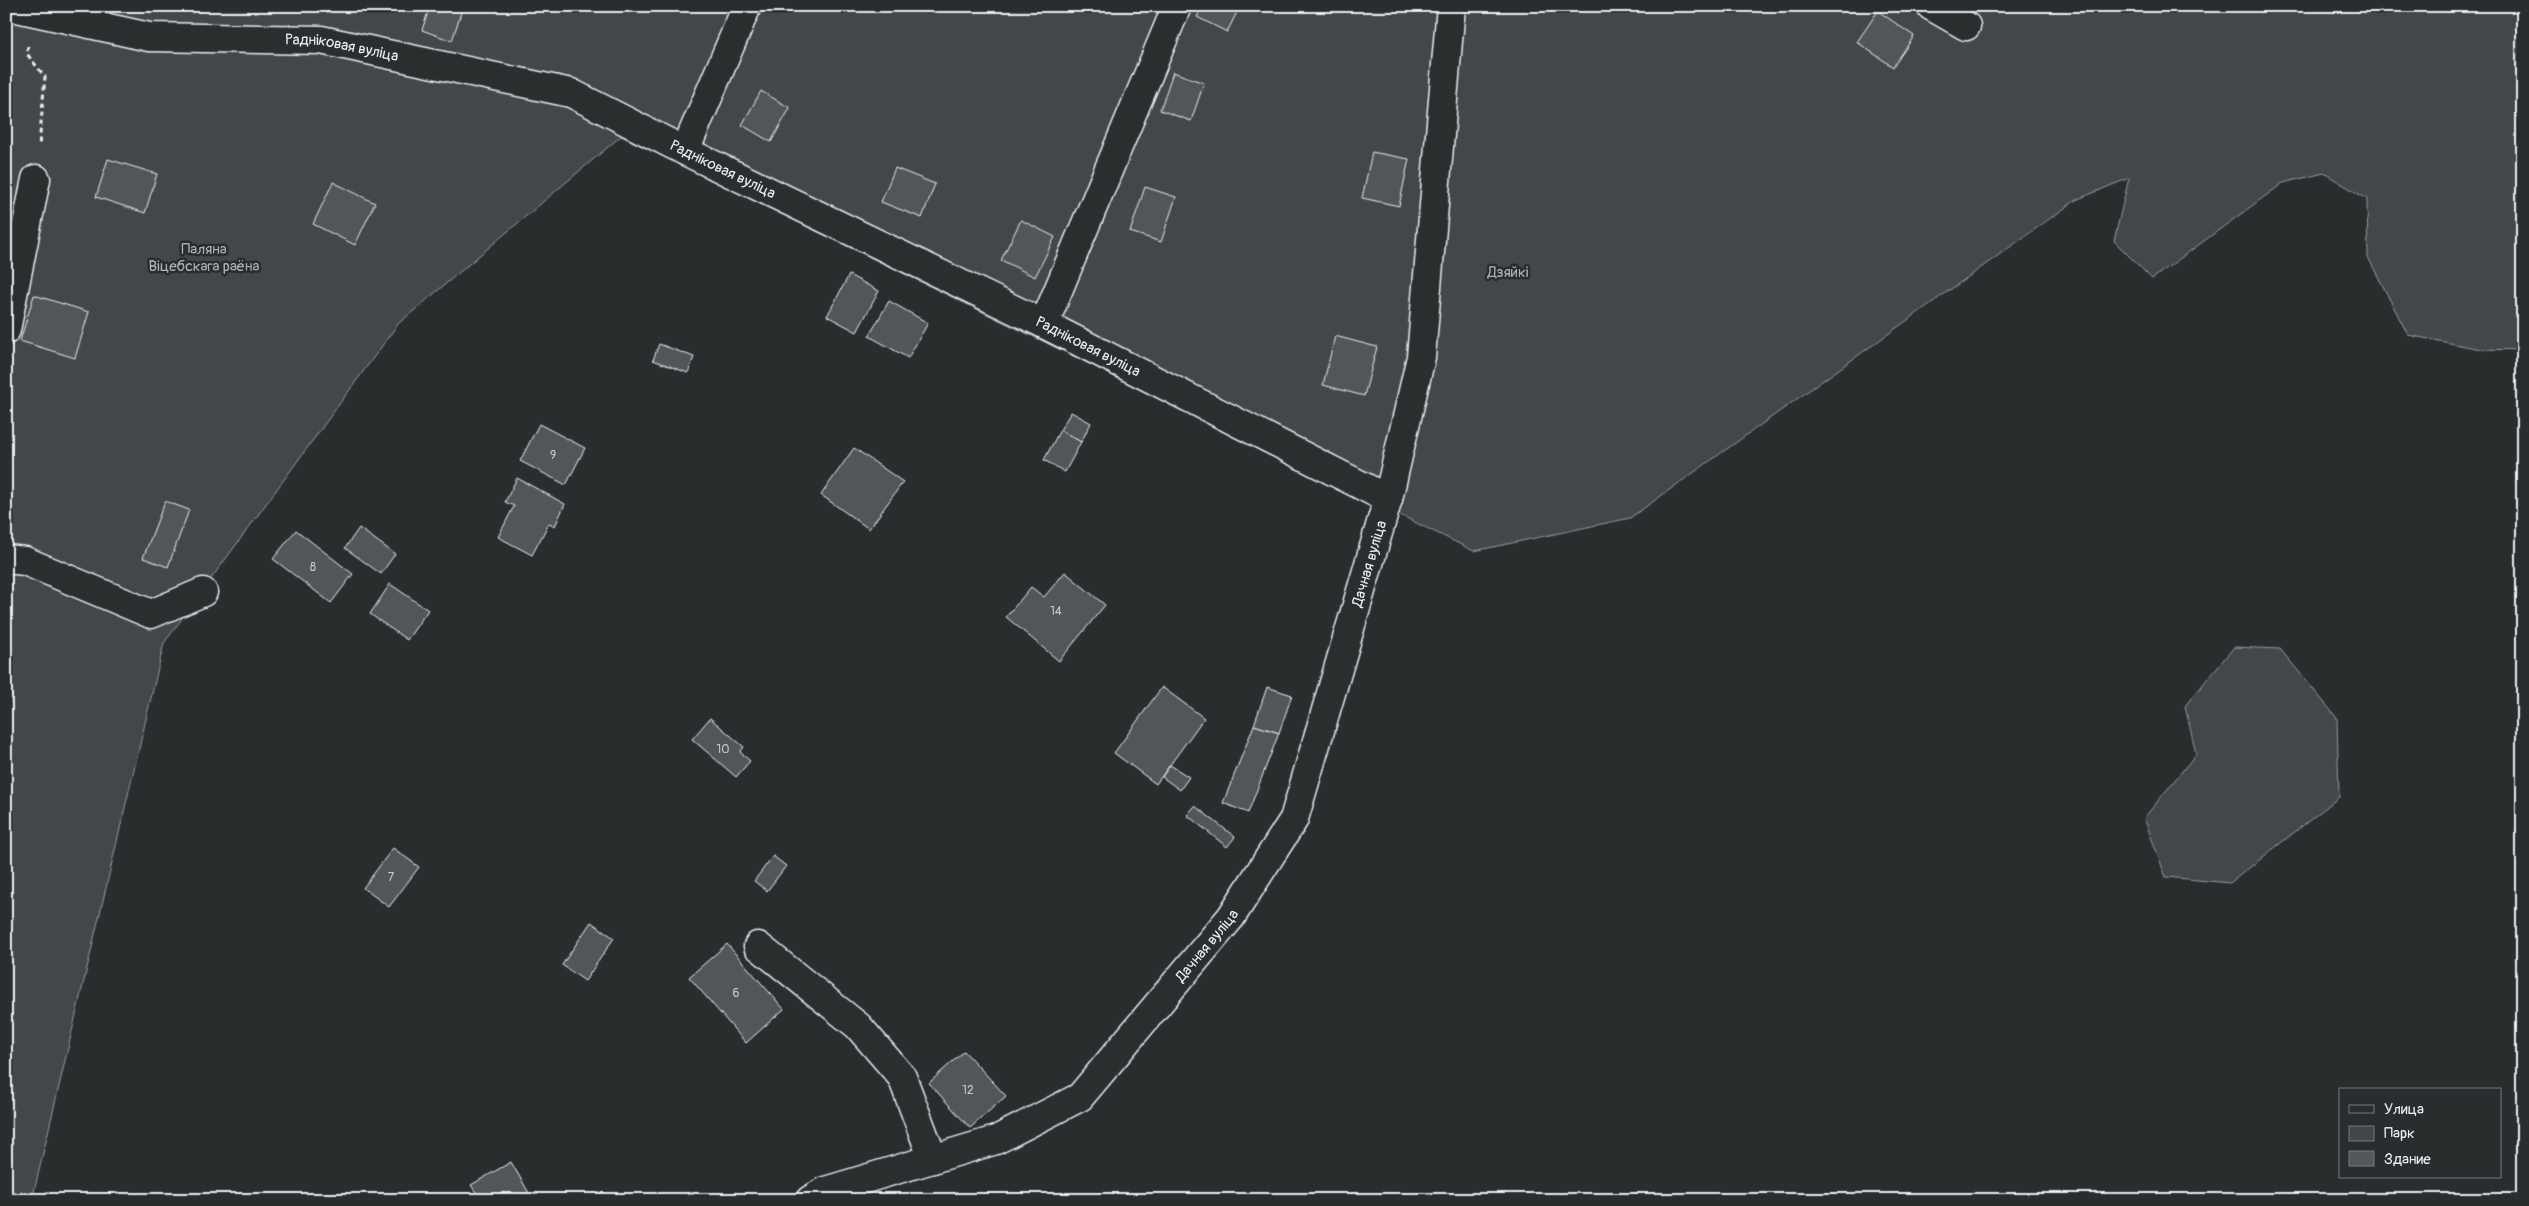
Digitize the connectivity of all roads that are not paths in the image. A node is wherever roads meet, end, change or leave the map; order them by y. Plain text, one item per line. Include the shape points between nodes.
1 (8, 6) edge
2 (747, 6) edge
3 (1177, 6) edge
4 (1451, 6) edge
5 (1931, 6) edge
6 (1966, 26) dead end
7 (685, 151) junction
8 (36, 179) road end
9 (1044, 324) junction
10 (6, 330) edge
11 (1388, 499) junction
12 (6, 559) edge
13 (203, 592) dead end
14 (758, 946) dead end
15 (934, 1159) junction
16 (810, 1200) edge

1 - 7 street, Радніковая вуліца via 148,36 321,40 542,87 570,93
2 - 7 street
3 - 9 street
4 - 11 street, Дачная вуліца via 1421,357
5 - 6 street
7 - 9 street, Радніковая вуліца
8 - 10 street
9 - 11 street, Радніковая вуліца
11 - 15 street, Дачная вуліца via 1294,818 1231,917 1080,1097 996,1140
12 - 13 street via 26,561 151,614
14 - 15 street via 858,1026 902,1076
15 - 16 street, Дачная вуліца via 825,1191

